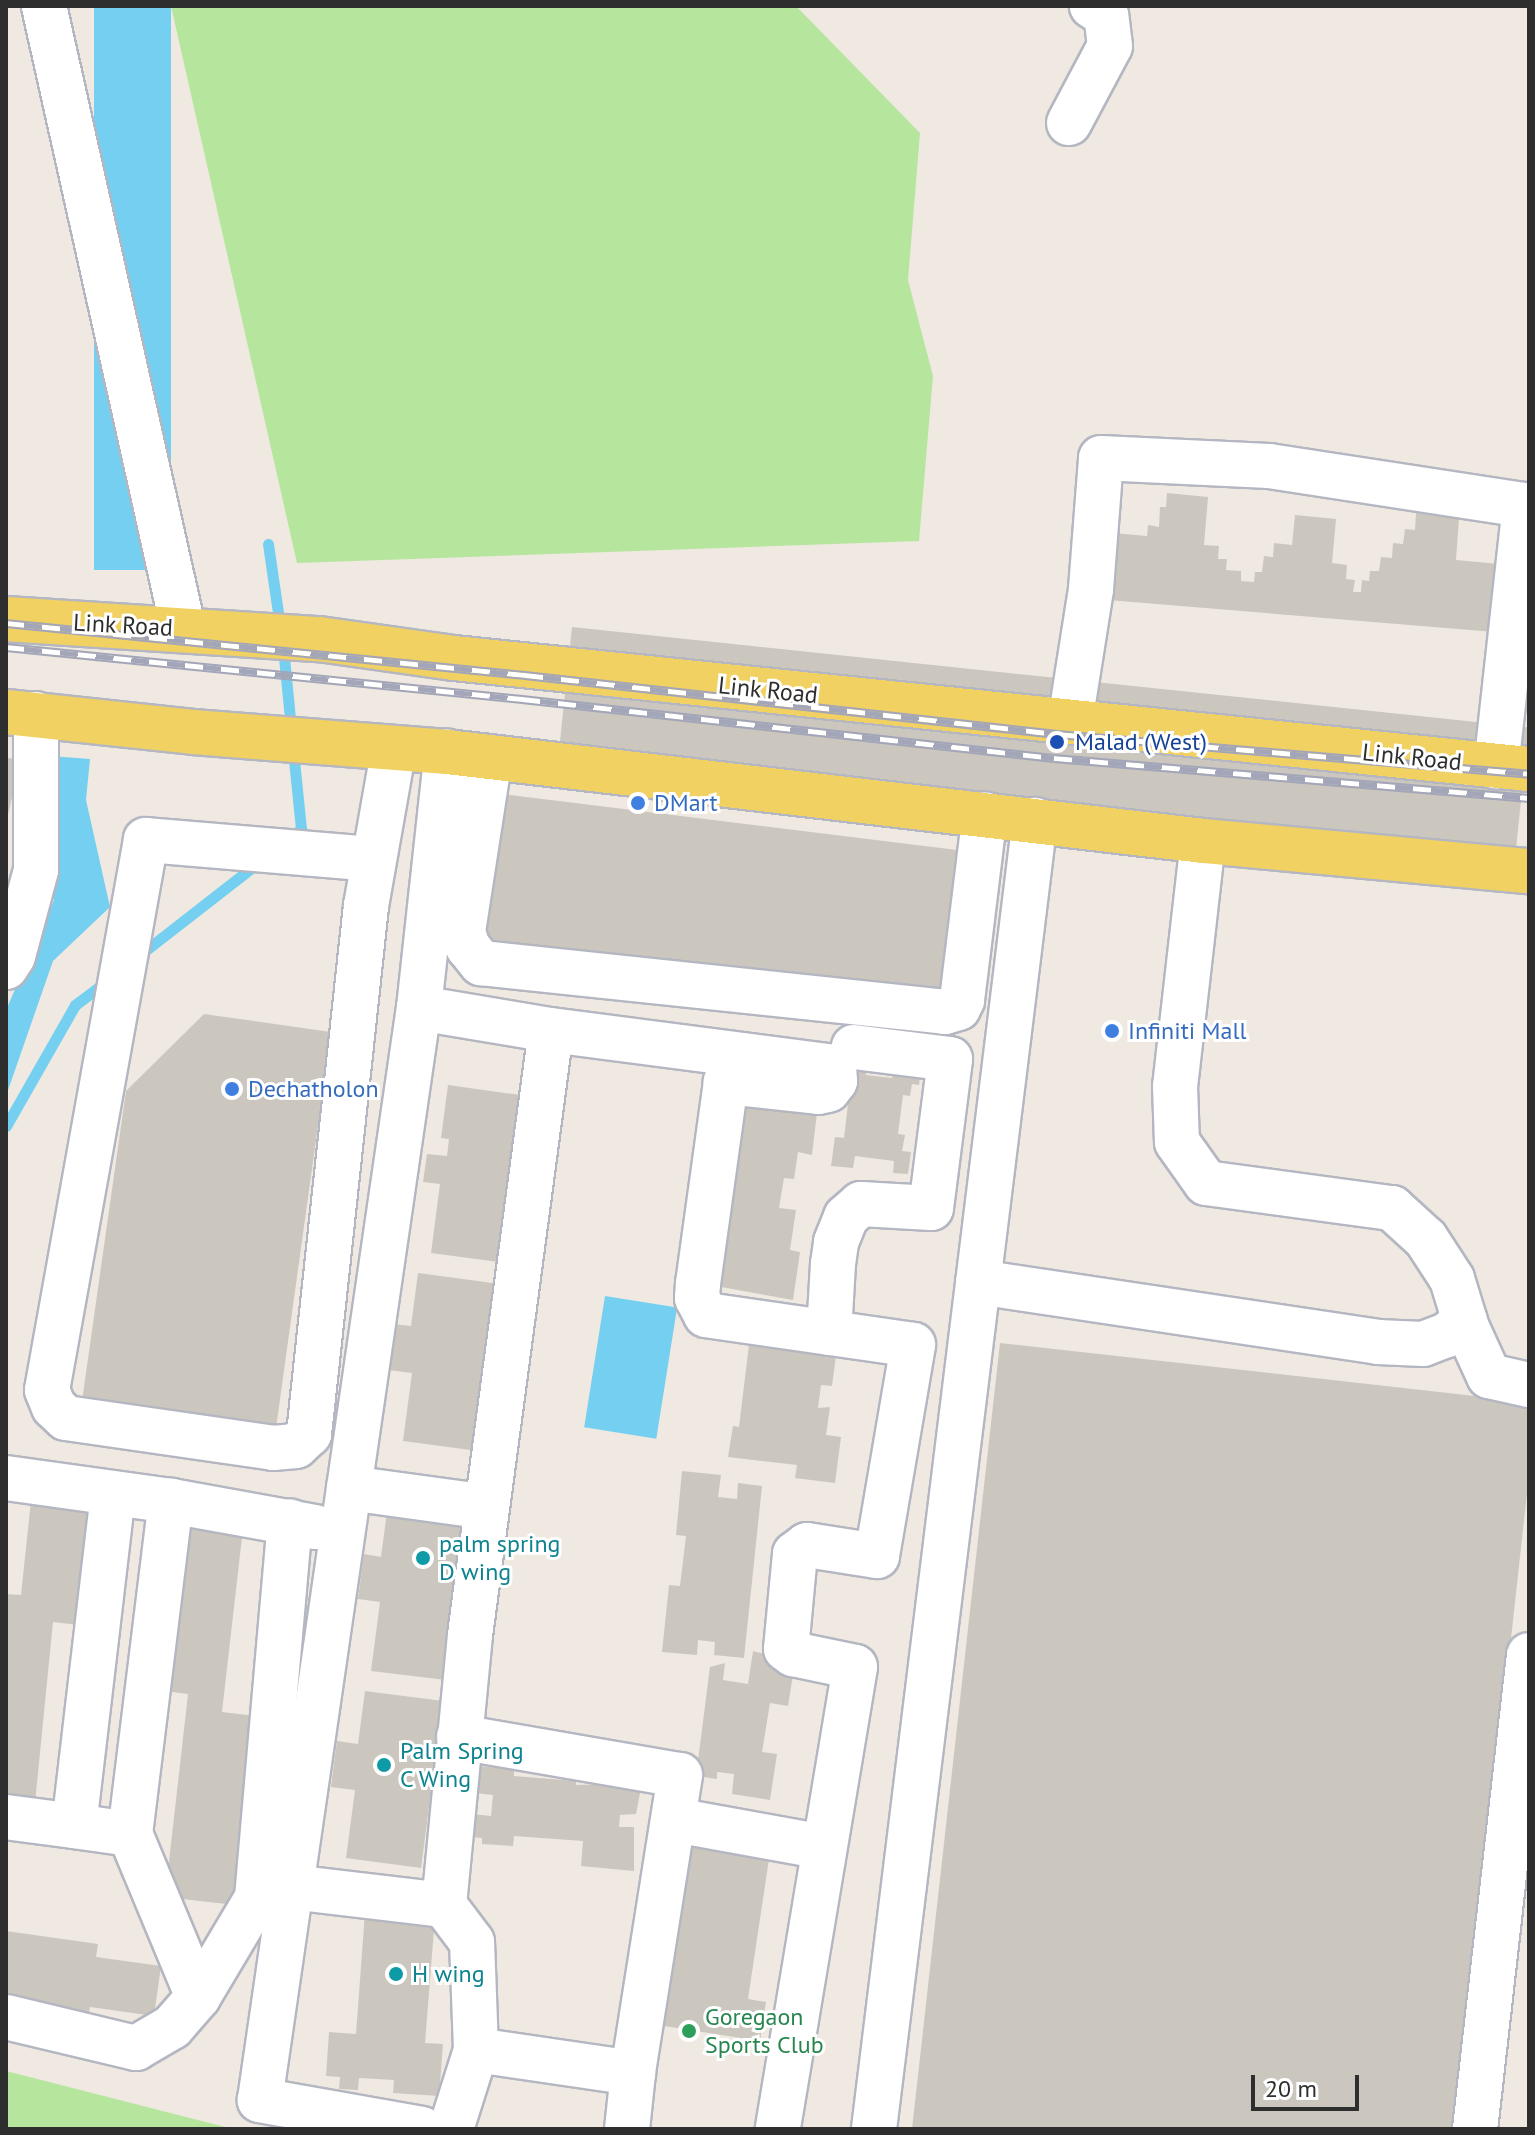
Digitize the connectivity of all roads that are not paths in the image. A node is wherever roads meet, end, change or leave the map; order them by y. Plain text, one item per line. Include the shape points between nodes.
1 (44, 6) edge
2 (1092, 6) edge
3 (1069, 123) dead end
4 (6, 619) edge
5 (183, 628) junction
6 (21, 713) edge
7 (1070, 722) junction
8 (383, 747) junction
9 (447, 752) junction
10 (490, 757) junction
11 (1513, 768) edge
12 (985, 814) junction
13 (1035, 820) junction
14 (1203, 841) junction
15 (373, 859) junction
16 (1529, 871) edge
17 (6, 967) edge
18 (419, 1008) junction
19 (551, 1030) junction
20 (854, 1047) dead end
21 (978, 1282) junction
22 (1465, 1320) junction
23 (829, 1333) junction
24 (1529, 1385) edge
25 (6, 1478) edge
26 (349, 1488) junction
27 (113, 1493) junction
28 (171, 1501) junction
29 (487, 1507) junction
30 (290, 1521) junction
31 (342, 1533) junction
32 (1529, 1655) edge
33 (459, 1737) junction
34 (6, 1817) edge
35 (675, 1820) junction
36 (74, 1826) junction
37 (130, 1834) junction
38 (824, 1847) junction
39 (291, 1887) junction
40 (444, 1905) junction
41 (198, 1997) junction
42 (6, 2017) edge
43 (476, 2050) junction
44 (633, 2073) junction
45 (422, 2129) edge
46 (451, 2129) edge
47 (627, 2129) edge
48 (778, 2129) edge
49 (874, 2129) edge
50 (1475, 2129) edge

1 - 5 street
2 - 3 street via 1106,15 1110,46
4 - 5 main road, Link Road
5 - 7 main road, Link Road
6 - 8 main road
6 - 17 street via 36,870
7 - 11 main road, Link Road
7 - 11 street via 1091,589 1101,458 1269,466 1525,505
8 - 9 main road
8 - 15 street
9 - 10 main road
9 - 18 street
10 - 12 main road
10 - 12 street via 463,932 481,963 945,1012 958,1008 962,1000
12 - 13 main road
13 - 14 main road
13 - 21 street
14 - 16 main road
14 - 22 street via 1175,1086 1177,1142 1206,1183 1392,1208 1426,1239 1452,1279
15 - 15 street via 146,840 47,1390 66,1418 273,1448 296,1446 309,1434
18 - 19 street
18 - 26 street
19 - 23 street via 834,1067 835,1081 818,1092 726,1082 697,1298 706,1315
19 - 29 street
20 - 23 street via 950,1059 931,1208 861,1204 846,1217 834,1253
21 - 22 street via 1378,1342 1423,1344 1447,1335
21 - 49 street
22 - 24 street via 1489,1376
23 - 38 street via 913,1345 877,1556 807,1545 795,1554 786,1649 855,1667
25 - 27 street
26 - 29 street
26 - 31 street
27 - 28 street
27 - 36 street
28 - 30 street
28 - 37 street
29 - 33 street
30 - 31 street
30 - 41 street via 257,1898
31 - 39 street
32 - 50 street
33 - 35 street via 680,1775
33 - 40 street
34 - 36 street
35 - 38 street
35 - 44 street
36 - 37 street
37 - 41 street
38 - 48 street
39 - 40 street
39 - 45 street via 260,2100
40 - 43 street via 472,1942
41 - 42 street via 172,2027 136,2048
43 - 44 street
43 - 46 street
44 - 47 street

